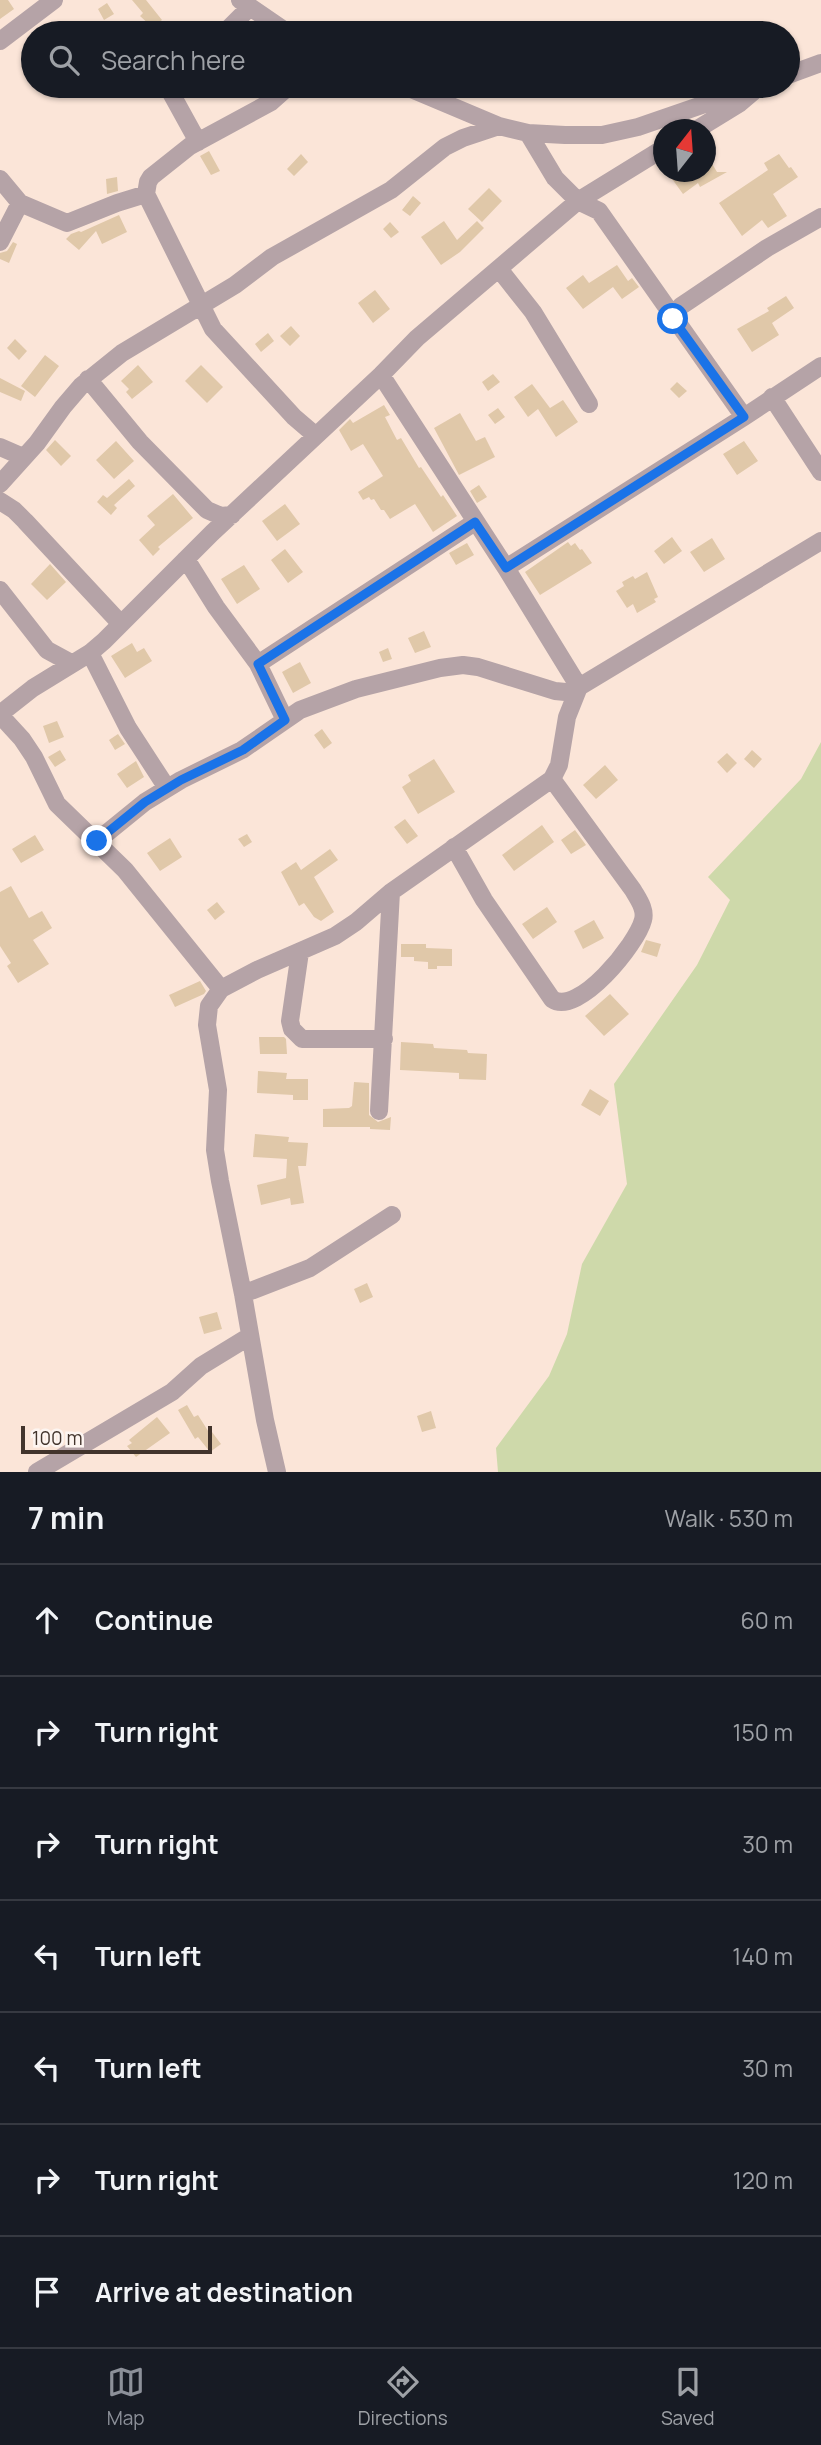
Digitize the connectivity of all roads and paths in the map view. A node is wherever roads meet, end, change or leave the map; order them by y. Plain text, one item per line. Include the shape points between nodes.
1 (54, 0) edge
2 (245, 4) edge
3 (26, 21) edge
4 (233, 21) edge
5 (270, 21) edge
6 (21, 25) edge
7 (0, 41) edge
8 (821, 63) edge
9 (800, 71) edge
10 (173, 98) edge
11 (276, 98) edge
12 (432, 98) edge
13 (722, 98) edge
14 (747, 98) edge
15 (714, 119) edge
16 (499, 126) junction
17 (528, 133) junction
18 (198, 142) junction
19 (653, 154) edge
20 (0, 179) edge
21 (146, 194) junction
22 (578, 201) junction
23 (20, 203) junction
24 (821, 217) edge
25 (0, 242) edge
26 (499, 269) junction
27 (201, 304) junction
28 (673, 319) junction
29 (821, 366) edge
30 (381, 375) junction
31 (88, 379) junction
32 (772, 397) junction
33 (589, 404) dead end
34 (744, 417) junction
35 (315, 435) junction
36 (0, 447) edge
37 (23, 457) junction
38 (821, 472) edge
39 (0, 484) edge
40 (0, 501) edge
41 (232, 515) junction
42 (475, 522) junction
43 (821, 541) edge
44 (186, 559) junction
45 (506, 568) junction
46 (0, 590) edge
47 (121, 624) junction
48 (90, 653) junction
49 (71, 663) junction
50 (258, 664) junction
51 (578, 690) junction
52 (0, 714) edge
53 (285, 720) junction
54 (552, 779) junction
55 (167, 788) junction
56 (97, 841) junction
57 (454, 848) junction
58 (391, 892) junction
59 (300, 952) junction
60 (221, 989) junction
61 (384, 1040) junction
62 (379, 1111) dead end
63 (392, 1215) dead end
64 (243, 1294) junction
65 (250, 1335) junction
66 (37, 1472) edge
67 (277, 1472) edge

1 - 3 street
2 - 4 street
2 - 5 street
6 - 7 street
8 - 9 street
10 - 18 street
11 - 18 street
12 - 16 street
13 - 17 street via 602,135
14 - 15 street
16 - 17 street
16 - 27 street via 446,147 391,190 272,257
17 - 22 street via 555,178
18 - 21 street via 151,177
19 - 22 street
20 - 23 street
21 - 23 street via 71,223
21 - 27 street
22 - 26 street
22 - 28 street via 599,211
23 - 25 street
24 - 28 street via 681,306
26 - 30 street
26 - 33 street via 533,312
27 - 31 street
27 - 35 street via 213,329
28 - 34 street
29 - 32 street
30 - 35 street
30 - 42 street
31 - 37 street
31 - 41 street via 140,442 207,510
32 - 34 street
32 - 38 street
34 - 45 street
35 - 41 street
36 - 37 street
37 - 39 street
40 - 47 street via 20,515
41 - 44 street
42 - 45 street
42 - 50 street
43 - 51 street
44 - 47 street
44 - 50 street
45 - 51 street
46 - 49 street via 47,650
47 - 48 street
48 - 49 street
48 - 55 street via 128,728
49 - 52 street
50 - 53 street
51 - 53 street via 555,691 463,665 356,689
51 - 54 street
52 - 56 street via 34,757 57,804
53 - 55 street via 243,750
54 - 57 street
54 - 57 street via 643,909 644,920 627,949 609,973 583,993 566,1003 552,999
55 - 56 street
56 - 60 street
57 - 58 street
58 - 59 street via 335,936
58 - 61 street
59 - 60 street
59 - 61 street via 290,1021 296,1035 302,1039
60 - 64 street via 206,1014 218,1090 215,1150
61 - 62 street
63 - 64 street via 310,1268
64 - 65 street
65 - 66 street via 201,1366 172,1392
65 - 67 street

